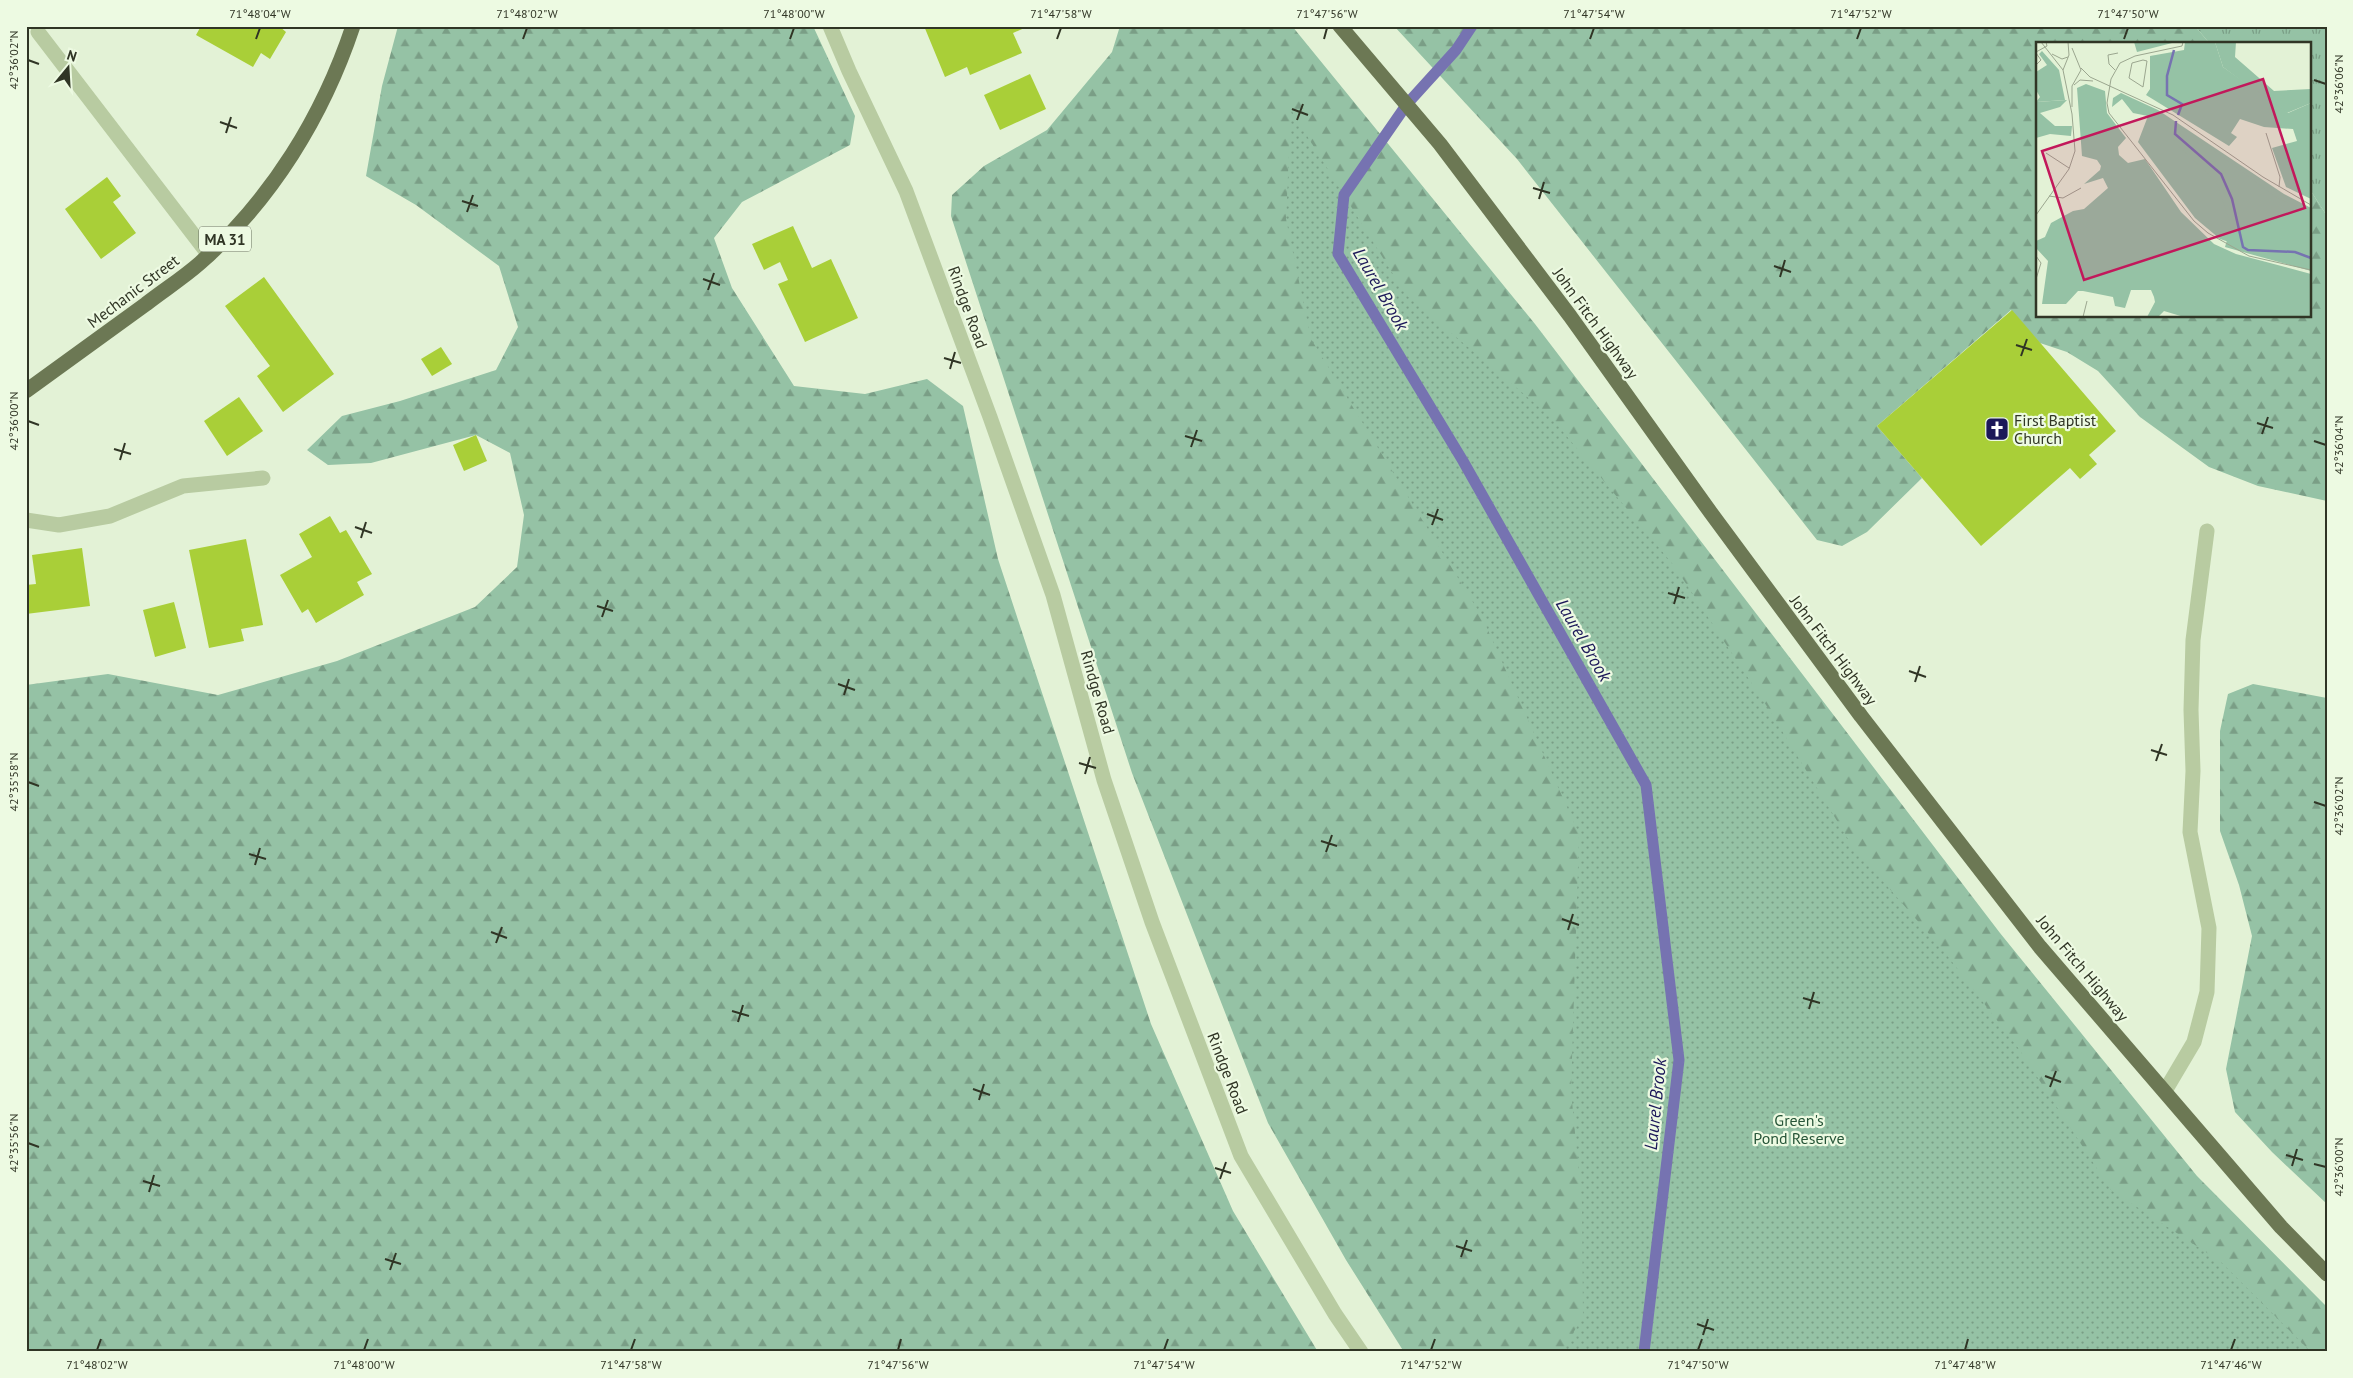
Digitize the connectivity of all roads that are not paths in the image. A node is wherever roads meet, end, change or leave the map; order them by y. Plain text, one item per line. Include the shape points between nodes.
1 (353, 26) edge
2 (830, 26) edge
3 (1340, 26) edge
4 (38, 32) dead end
5 (209, 255) junction
6 (26, 391) edge
7 (263, 478) dead end
8 (26, 520) edge
9 (2207, 532) dead end
10 (2165, 1091) junction
11 (2327, 1274) edge
12 (1361, 1352) edge

1 - 5 main road, Mechanic Street / MA 31 via 323,103 294,154 266,192
2 - 12 street, Rindge Road via 906,191 990,417 1053,595 1104,780 1140,886 1241,1156
3 - 10 main road, John Fitch Highway via 1440,144 1570,316 1711,514 2040,947
4 - 5 street
5 - 6 main road, Mechanic Street / MA 31
7 - 8 street via 184,486 110,516 59,525
9 - 10 street via 2193,640 2190,832 2209,928 2207,992 2194,1042
10 - 11 main road, John Fitch Highway via 2281,1227

